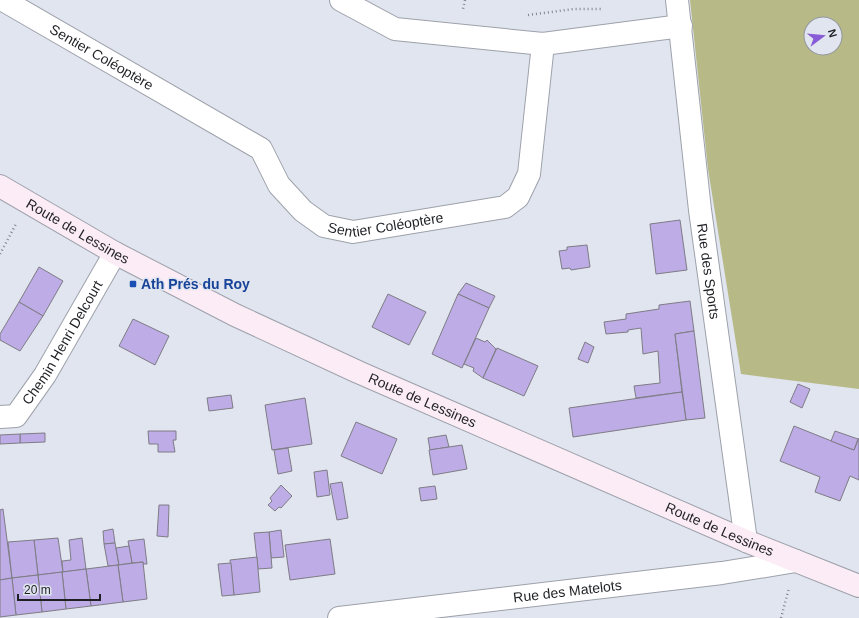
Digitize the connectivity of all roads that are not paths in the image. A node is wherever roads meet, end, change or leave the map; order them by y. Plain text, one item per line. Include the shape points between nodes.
1 (4, 0) edge
2 (341, 0) edge
3 (677, 0) edge
4 (681, 26) junction
5 (543, 44) junction
6 (0, 186) edge
7 (114, 253) junction
8 (0, 417) edge
9 (746, 541) junction
10 (796, 560) junction
11 (859, 586) edge
12 (339, 618) edge

1 - 5 street, Sentier Coléoptère via 261,149 279,185 303,211 324,226 353,232 505,207 518,198 529,174
2 - 5 street via 395,29
3 - 4 street, Rue des Sports
4 - 5 street
4 - 9 street, Rue des Sports via 700,210
6 - 7 main road, Route de Lessines
7 - 8 street, Chemin Henri Delcourt via 45,375 16,416
7 - 9 main road, Route de Lessines via 235,315 358,372
9 - 10 main road, Route de Lessines
10 - 11 main road, Route de Lessines
10 - 12 street, Rue des Matelots via 714,574

